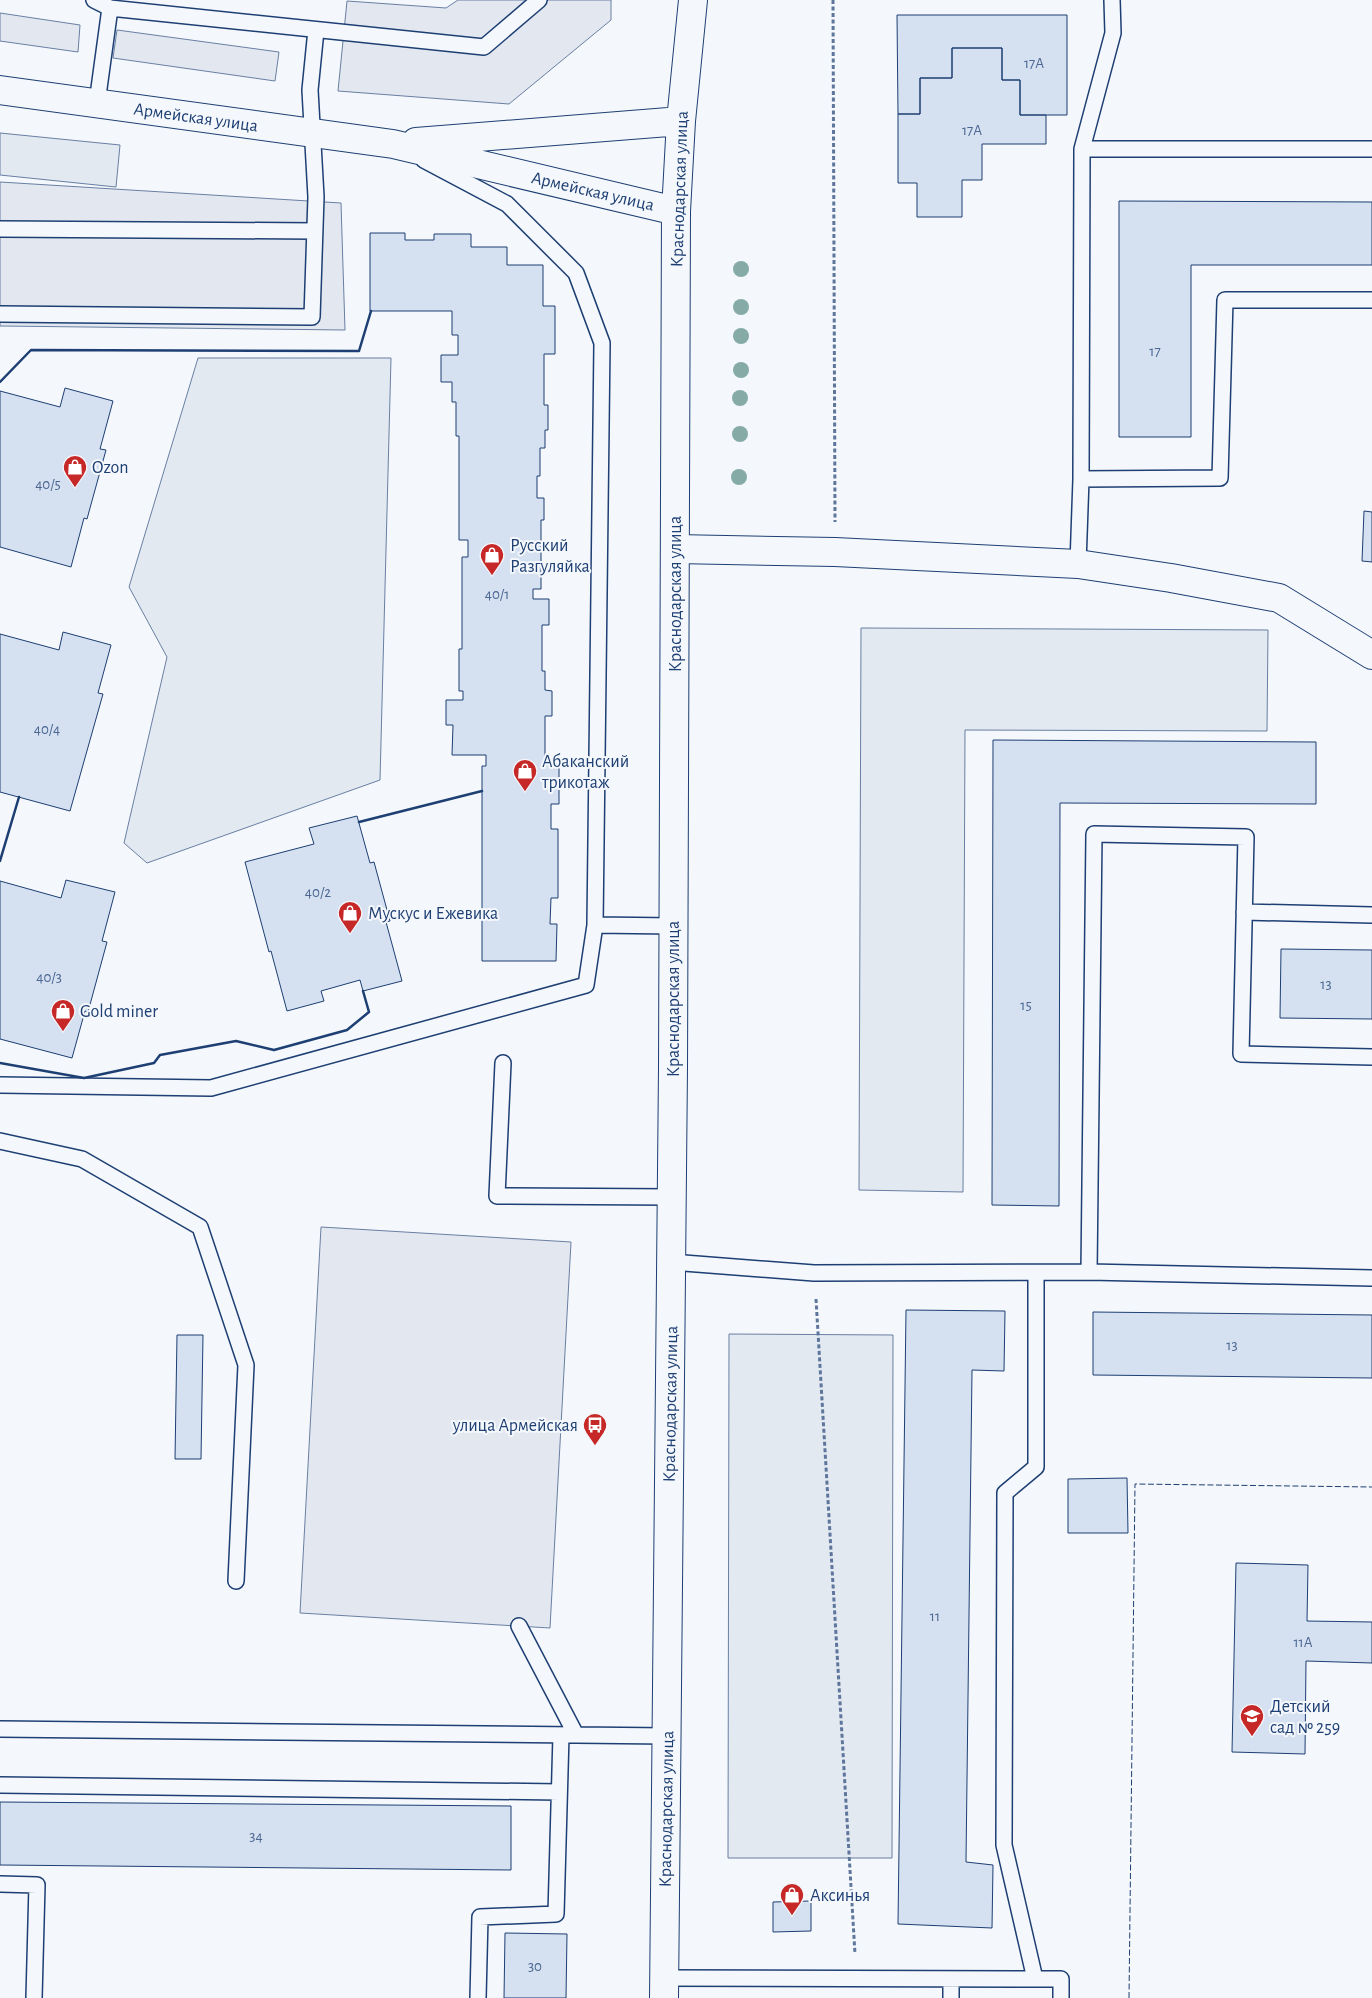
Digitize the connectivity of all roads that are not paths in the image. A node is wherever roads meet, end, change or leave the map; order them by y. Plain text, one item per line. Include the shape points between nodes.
1 (94, 0) edge
2 (539, 0) edge
3 (693, 0) edge
4 (1112, 0) edge
5 (110, 8) junction
6 (316, 30) junction
7 (0, 90) edge
8 (96, 103) junction
9 (681, 121) junction
10 (312, 133) junction
11 (392, 144) junction
12 (1082, 149) junction
13 (1372, 149) edge
14 (676, 211) junction
15 (0, 229) edge
16 (314, 231) junction
17 (1372, 300) edge
18 (0, 314) edge
19 (1081, 479) junction
20 (675, 549) junction
21 (1078, 564) junction
22 (1372, 656) edge
23 (1244, 912) junction
24 (1372, 915) edge
25 (595, 925) junction
26 (674, 926) junction
27 (1372, 1057) edge
28 (503, 1063) dead end
29 (0, 1085) edge
30 (0, 1141) edge
31 (672, 1197) junction
32 (671, 1262) junction
33 (1089, 1272) junction
34 (1036, 1273) junction
35 (1372, 1278) edge
36 (236, 1581) dead end
37 (519, 1626) dead end
38 (0, 1728) edge
39 (568, 1735) junction
40 (666, 1736) junction
41 (0, 1785) edge
42 (559, 1792) junction
43 (0, 1884) edge
44 (951, 1980) junction
45 (1035, 1980) junction
46 (664, 1988) edge
47 (34, 1998) edge
48 (478, 1998) edge
49 (951, 1998) edge
50 (1061, 1998) edge

1 - 5 lane
2 - 6 lane via 484,47
3 - 9 main road, Краснодарская улица
4 - 12 lane via 1113,33
5 - 6 lane
5 - 8 lane
6 - 10 lane via 310,90
7 - 8 main road, Армейская улица
8 - 10 main road, Армейская улица
9 - 11 main road, Армейская улица
9 - 14 main road, Краснодарская улица
10 - 11 main road, Армейская улица
10 - 16 lane via 316,197
11 - 14 main road, Армейская улица
11 - 25 lane via 507,204 576,273 602,343
12 - 13 lane
12 - 19 lane
14 - 20 main road, Краснодарская улица
15 - 16 lane
16 - 18 lane via 312,318
17 - 19 lane via 1225,300 1220,478
19 - 21 lane
20 - 21 main road via 835,552
20 - 26 main road, Краснодарская улица
21 - 22 main road via 1279,598
23 - 24 lane
23 - 27 lane via 1241,1054
23 - 33 lane via 1246,837 1094,834
25 - 26 lane
25 - 29 lane via 586,985 211,1088
26 - 31 main road, Краснодарская улица
28 - 31 lane via 496,1196
30 - 36 lane via 82,1159 200,1227 246,1365
31 - 32 main road, Краснодарская улица
32 - 34 lane via 814,1273
32 - 40 main road, Краснодарская улица
33 - 34 lane
33 - 35 lane
34 - 45 lane via 1036,1467 1005,1493 1004,1816 1004,1845
37 - 39 lane
38 - 39 lane
39 - 40 lane
39 - 42 lane
40 - 46 main road, Краснодарская улица
41 - 42 lane
42 - 48 lane via 556,1914 480,1917
43 - 47 lane via 37,1885
44 - 45 lane
44 - 46 lane via 856,1980
44 - 49 lane
45 - 50 lane via 1061,1979

